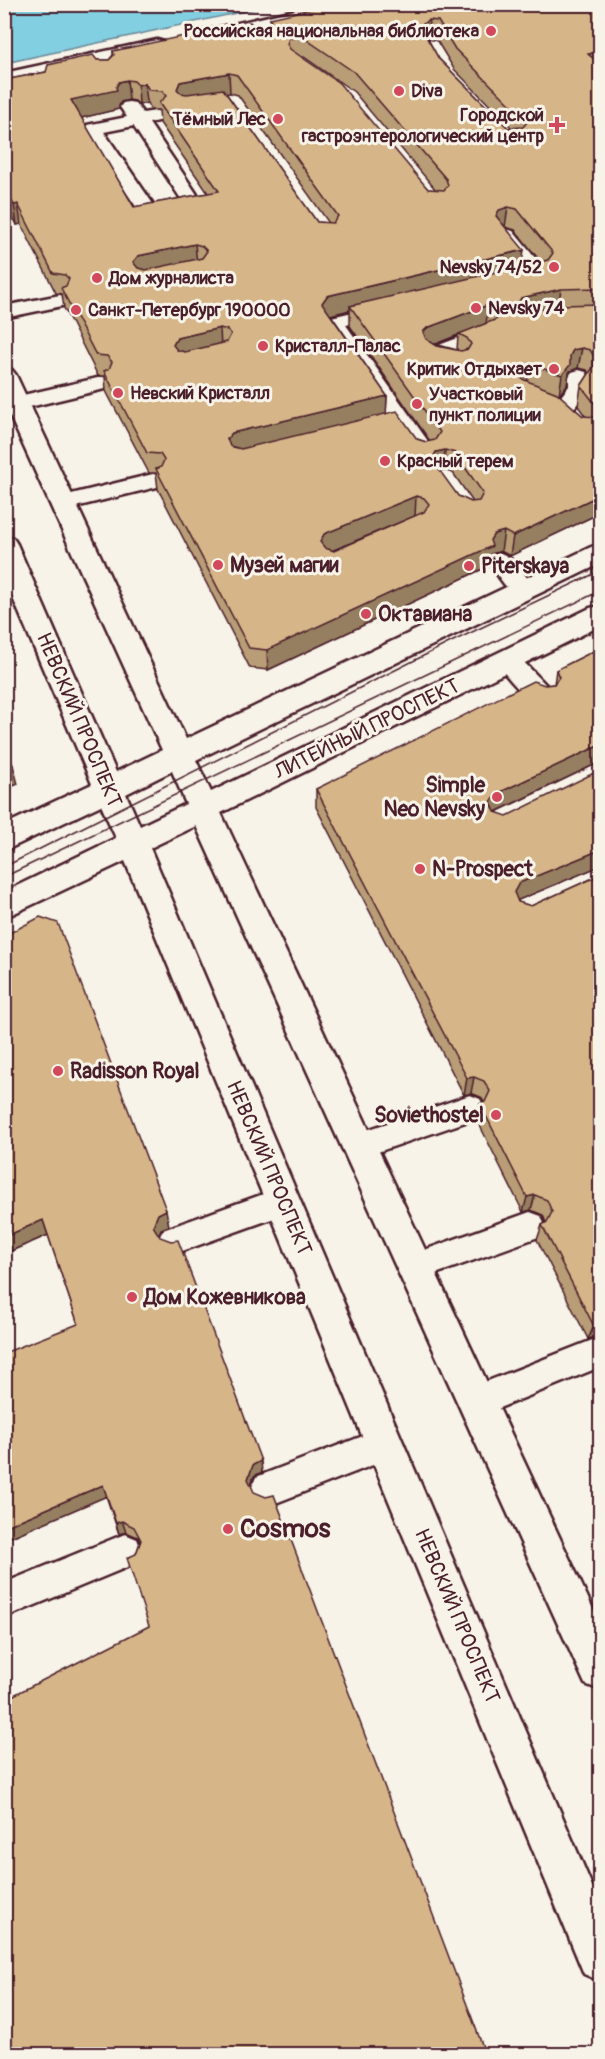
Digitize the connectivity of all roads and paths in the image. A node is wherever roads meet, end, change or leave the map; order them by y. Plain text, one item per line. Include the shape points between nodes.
1 (349, 4) edge
2 (195, 38) edge
3 (173, 43) edge
4 (4, 79) edge
5 (134, 113) junction
6 (156, 116) edge
7 (506, 235) edge
8 (492, 285) edge
9 (60, 301) edge
10 (402, 306) edge
11 (4, 312) edge
12 (487, 333) edge
13 (457, 363) edge
14 (4, 375) edge
15 (579, 376) edge
16 (102, 383) edge
17 (17, 403) junction
18 (562, 410) edge
19 (403, 421) junction
20 (380, 427) edge
21 (425, 453) edge
22 (153, 481) edge
23 (63, 503) junction
24 (4, 544) edge
25 (600, 553) edge
26 (500, 561) edge
27 (523, 590) junction
28 (600, 615) edge
29 (507, 660) junction
30 (541, 695) edge
31 (179, 754) junction
32 (109, 789) junction
33 (204, 808) junction
34 (4, 839) edge
35 (133, 843) junction
36 (4, 906) edge
37 (470, 1108) edge
38 (360, 1145) junction
39 (283, 1202) junction
40 (530, 1226) edge
41 (174, 1240) edge
42 (416, 1267) junction
43 (596, 1354) edge
44 (477, 1401) junction
45 (384, 1444) junction
46 (268, 1489) dead end
47 (125, 1551) edge
48 (4, 1601) edge
49 (600, 1669) edge
50 (600, 1958) edge

1 - 2 main road via 256,33
3 - 4 main road via 100,66
5 - 5 lane via 148,135 195,205 150,214 93,129
5 - 6 lane
7 - 8 lane via 538,274
9 - 11 lane
10 - 19 lane via 334,322
12 - 13 lane via 433,354
14 - 17 main road
15 - 18 lane via 579,386
16 - 17 lane
17 - 23 main road
19 - 20 lane
19 - 21 lane
22 - 23 lane
23 - 31 main road
24 - 32 main road, НЕВСКИЙ ПРОСПЕКТ
25 - 27 main road
26 - 27 lane
27 - 31 main road
28 - 29 main road, ЛИТЕЙНЫЙ ПРОСПЕКТ
29 - 30 lane
29 - 33 main road, ЛИТЕЙНЫЙ ПРОСПЕКТ
31 - 32 main road
31 - 33 main road
32 - 34 main road
32 - 35 main road, НЕВСКИЙ ПРОСПЕКТ
33 - 35 main road, ЛИТЕЙНЫЙ ПРОСПЕКТ
33 - 38 main road
35 - 36 main road, ЛИТЕЙНЫЙ ПРОСПЕКТ
35 - 39 main road, НЕВСКИЙ ПРОСПЕКТ
37 - 38 lane
38 - 42 main road
39 - 41 lane
39 - 45 main road, НЕВСКИЙ ПРОСПЕКТ
40 - 42 lane
42 - 44 main road
43 - 44 lane
44 - 49 main road
45 - 46 lane
45 - 50 main road, НЕВСКИЙ ПРОСПЕКТ
47 - 48 lane

